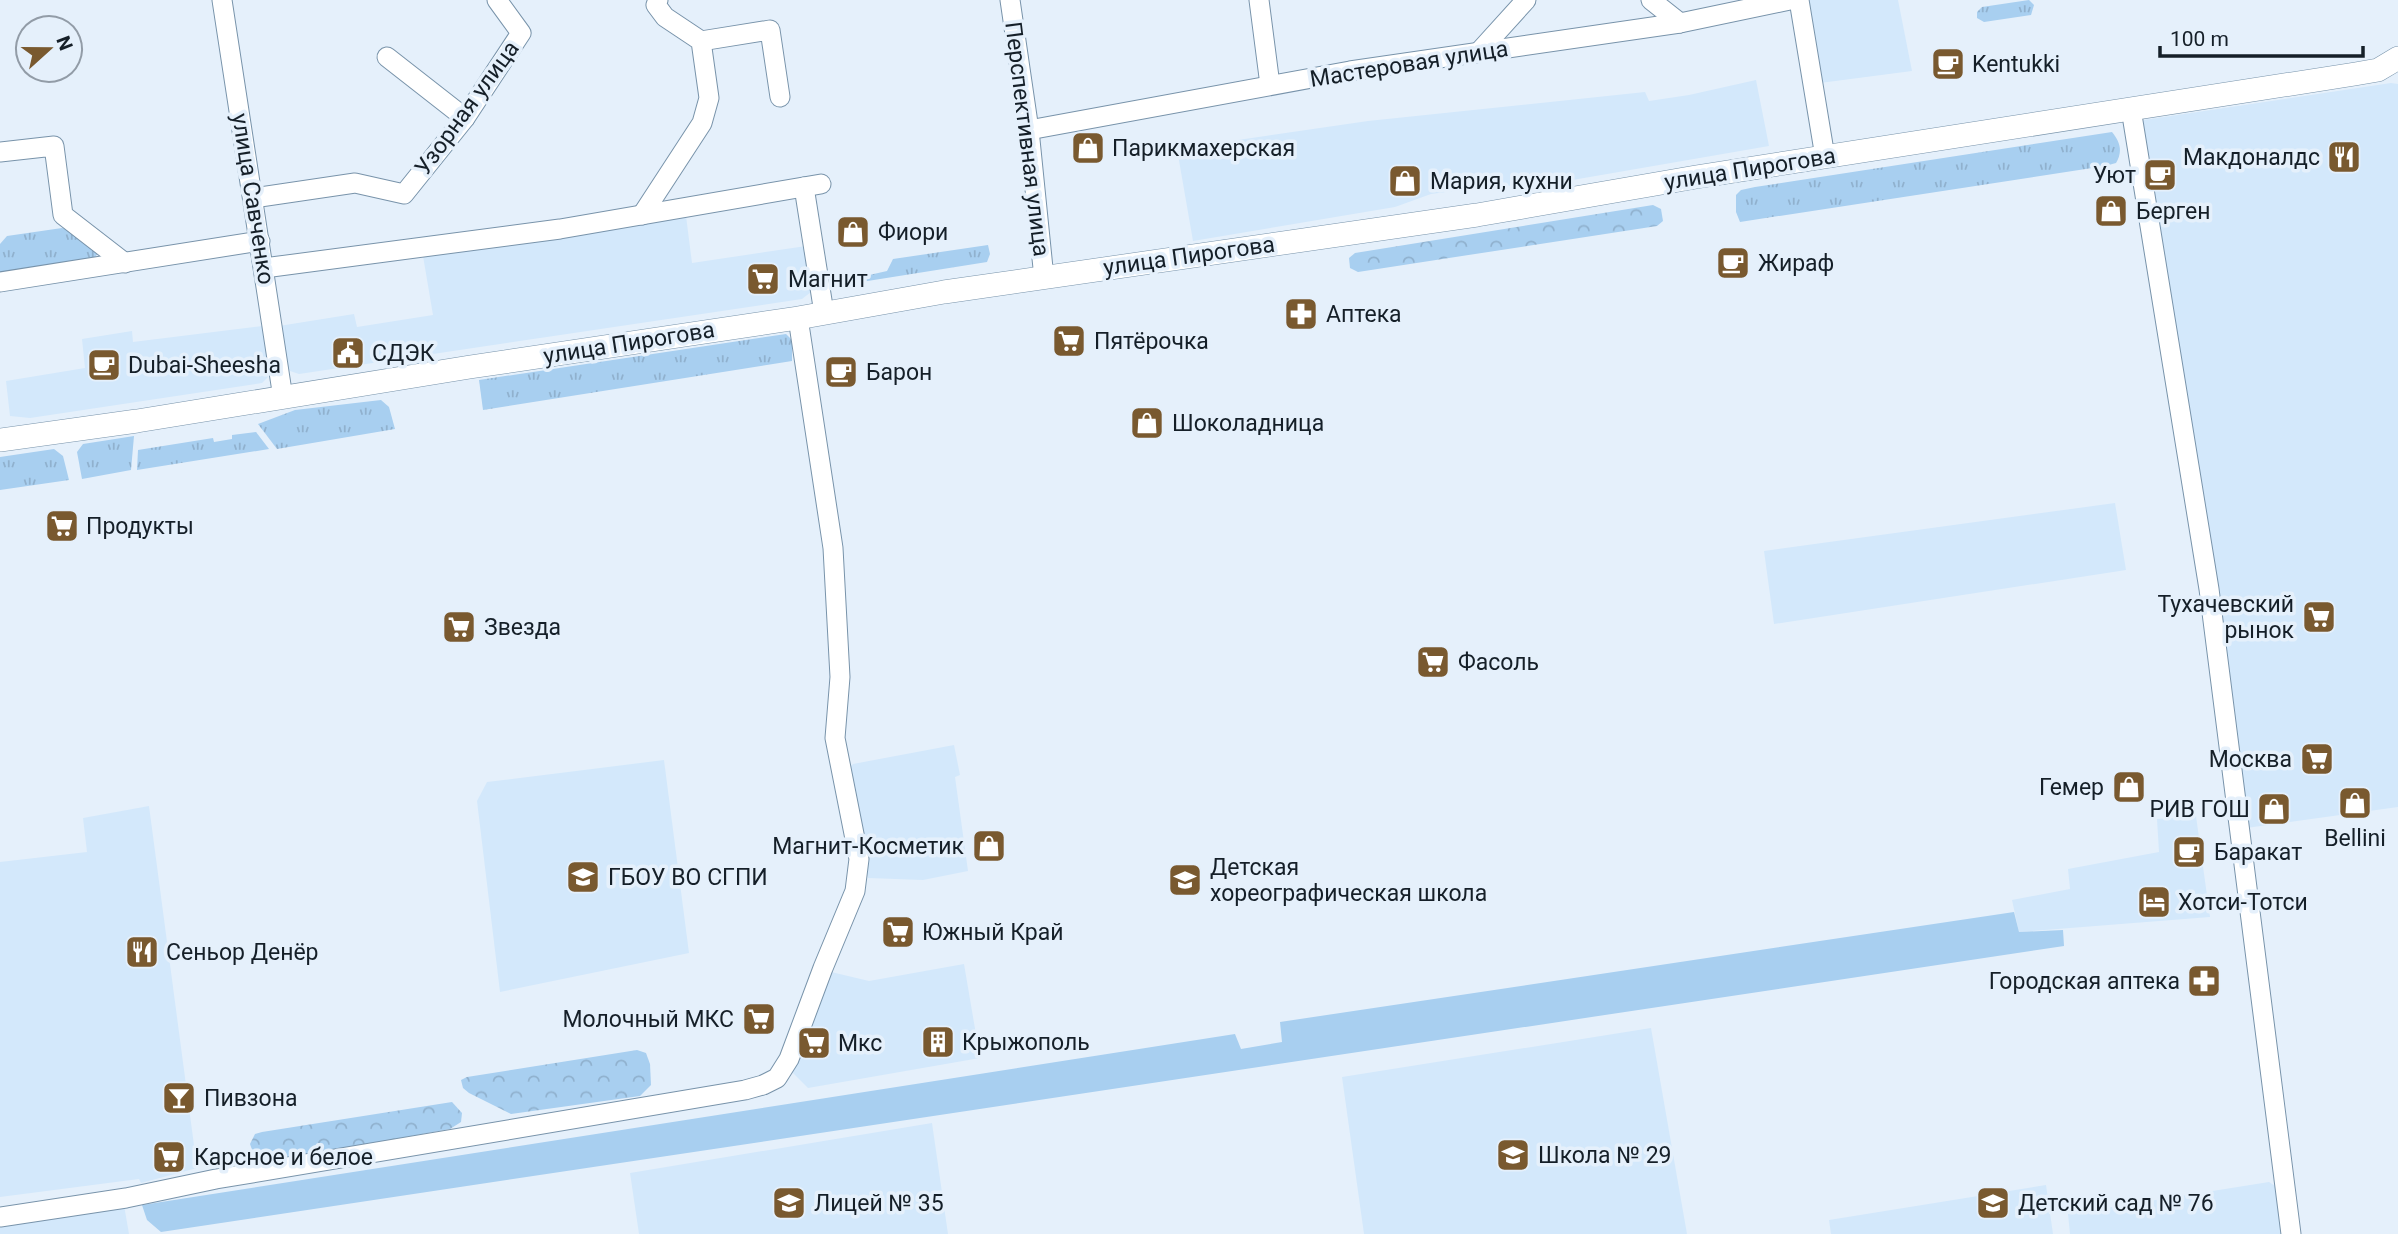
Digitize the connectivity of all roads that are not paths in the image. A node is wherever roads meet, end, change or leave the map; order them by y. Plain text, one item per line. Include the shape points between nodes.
1 (222, 0) edge
2 (497, 0) edge
3 (658, 0) edge
4 (1010, 0) edge
5 (1259, 0) edge
6 (1526, 0) edge
7 (1651, 0) edge
8 (1790, 0) edge
9 (1799, 0) edge
10 (1680, 23) junction
11 (701, 41) junction
12 (1478, 53) junction
13 (387, 57) dead end
14 (2391, 68) edge
15 (1270, 85) junction
16 (780, 97) dead end
17 (2131, 109) junction
18 (465, 118) junction
19 (1028, 130) junction
20 (0, 152) edge
21 (1825, 157) junction
22 (253, 198) junction
23 (642, 215) junction
24 (260, 241) junction
25 (125, 263) junction
26 (264, 268) junction
27 (1044, 278) junction
28 (0, 282) edge
29 (824, 313) junction
30 (798, 318) junction
31 (283, 398) junction
32 (0, 440) edge
33 (0, 1217) edge
34 (2291, 1234) edge

1 - 22 street, улица Савченко
2 - 18 street, Узорная улица via 521,33
3 - 11 street via 656,5 665,17
4 - 19 street, Перспективная улица
5 - 15 street
6 - 12 street
7 - 10 street
8 - 10 street, Мастеровая улица
9 - 21 street
10 - 12 street, Мастеровая улица
11 - 16 street via 770,30
11 - 23 street via 709,98 702,123
12 - 15 street, Мастеровая улица
13 - 18 street
14 - 17 main road, улица Пирогова
15 - 19 street, Мастеровая улица
17 - 21 main road, улица Пирогова
17 - 34 street via 2209,589
18 - 22 street, Узорная улица via 404,194 355,183
19 - 27 street, Перспективная улица
20 - 25 street via 54,146 63,215
21 - 27 main road, улица Пирогова via 1477,215
22 - 24 street, улица Савченко
23 - 26 street
23 - 29 street via 812,185
24 - 25 street
24 - 26 street, улица Савченко
25 - 28 street
26 - 31 street, улица Савченко
27 - 29 main road, улица Пирогова
29 - 30 main road, улица Пирогова
30 - 31 main road, улица Пирогова
30 - 33 street via 833,548 840,677 835,738 859,859 855,891 789,1059 777,1078 745,1090
31 - 32 main road, улица Пирогова

